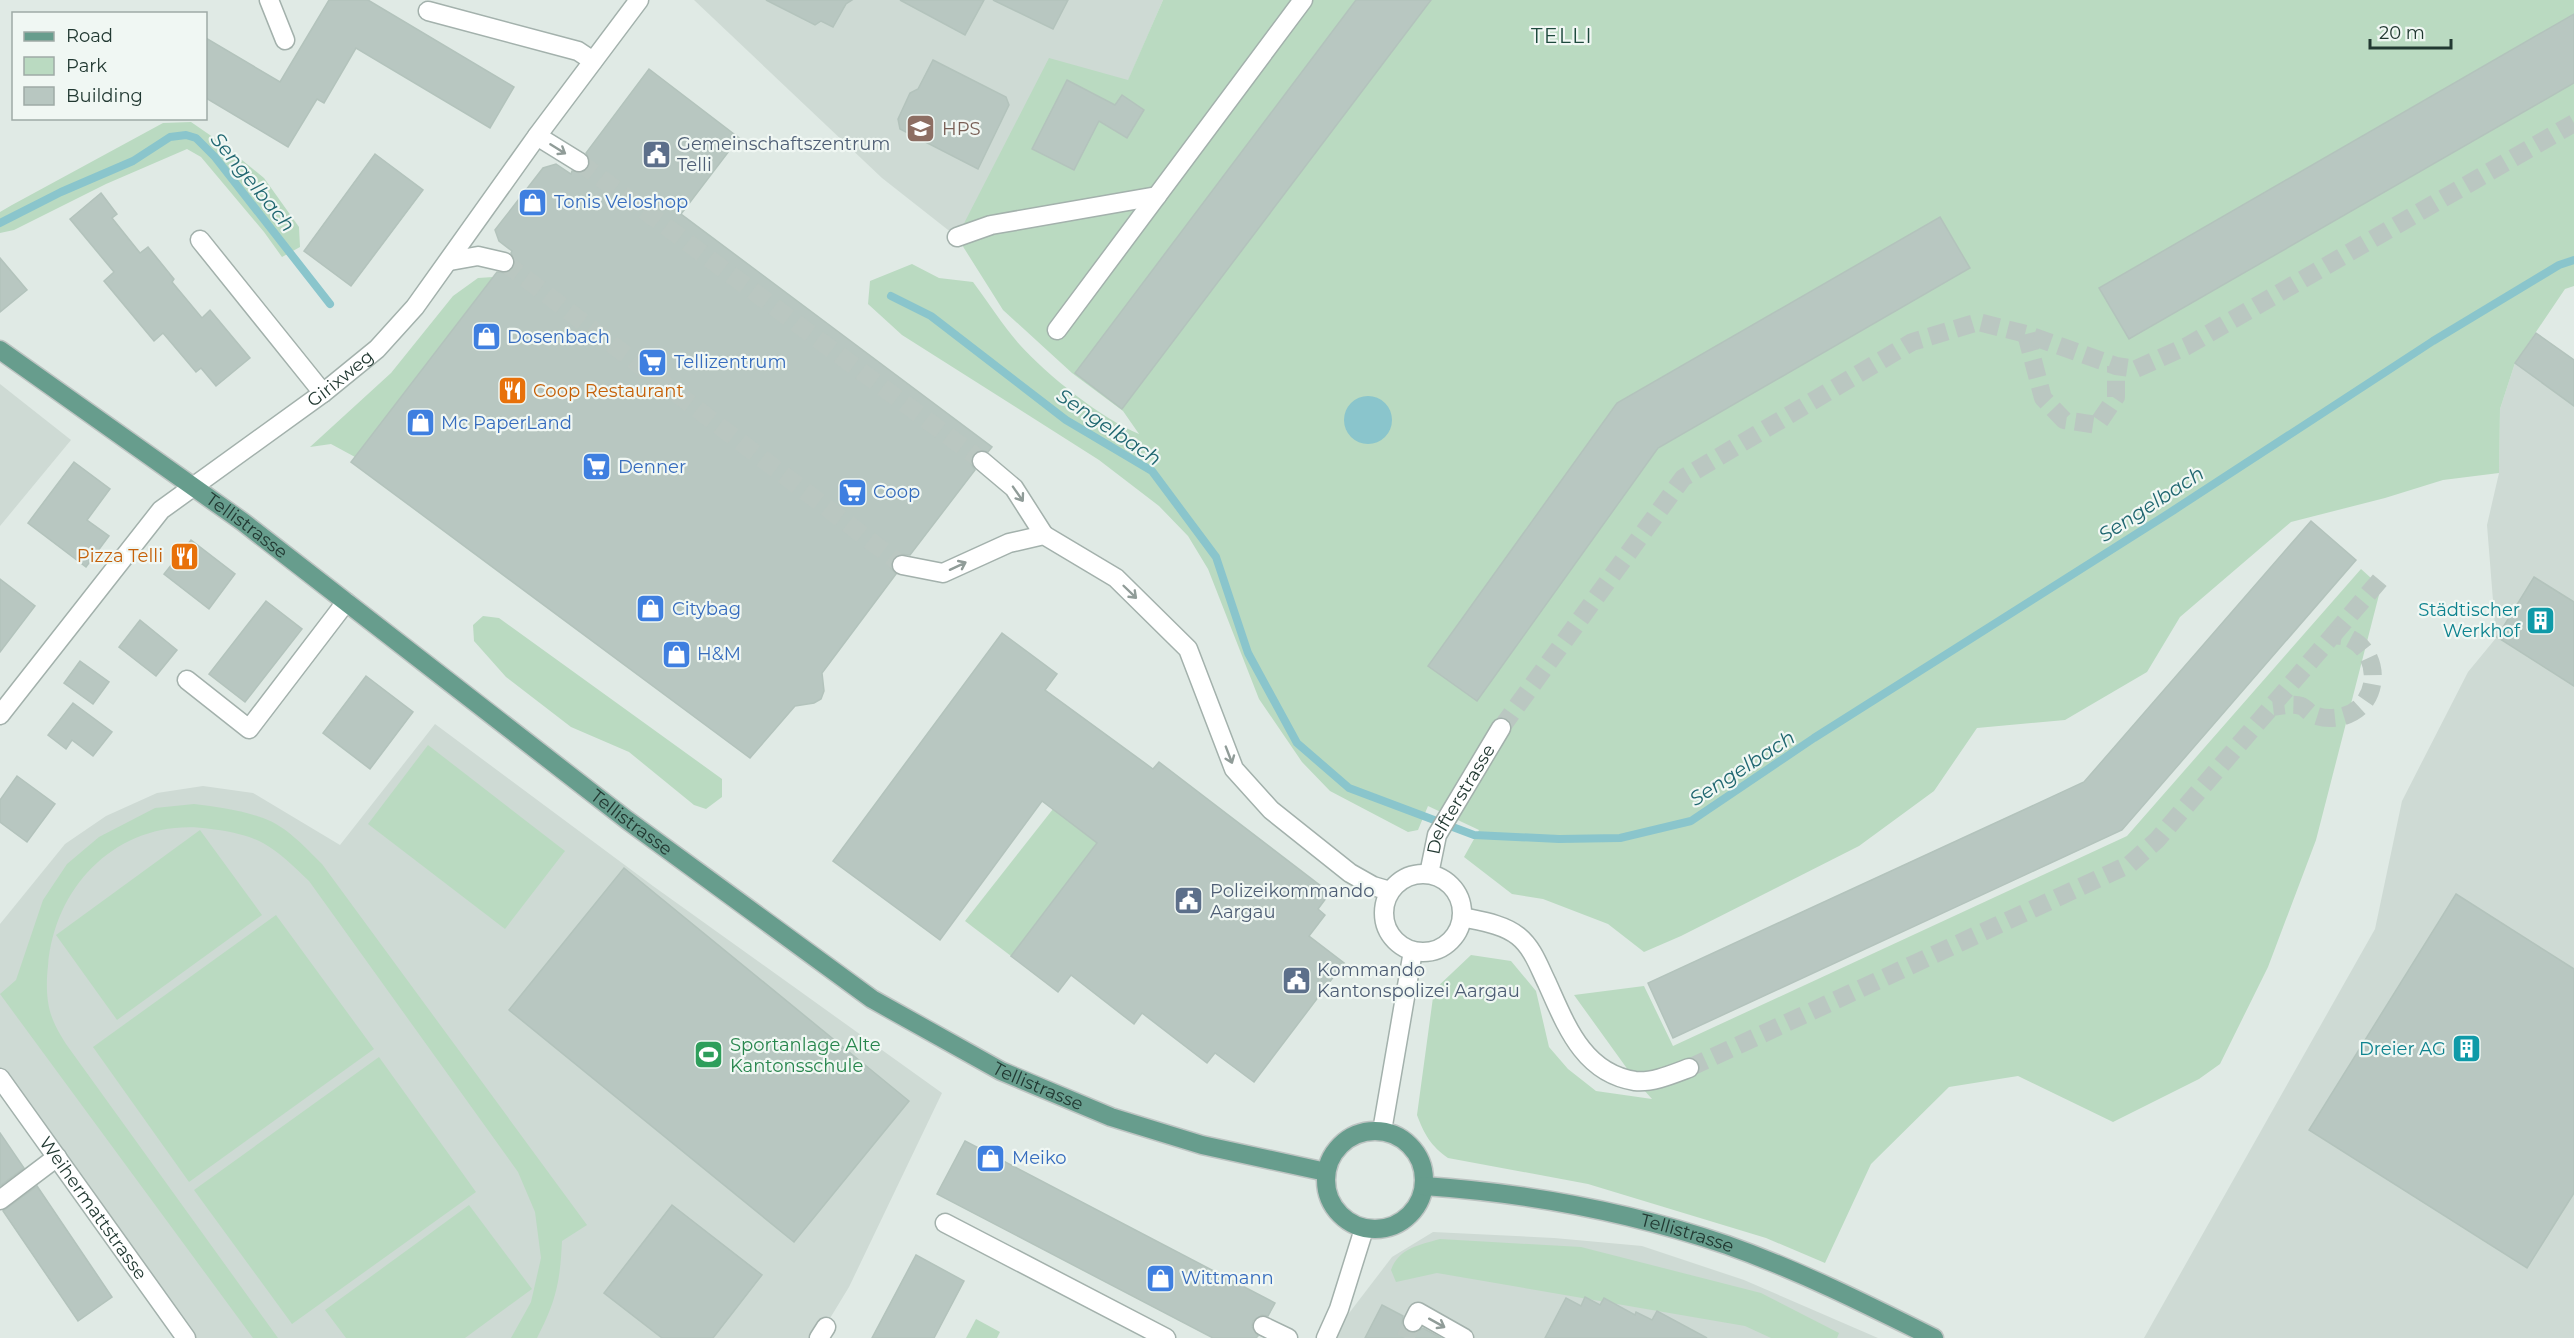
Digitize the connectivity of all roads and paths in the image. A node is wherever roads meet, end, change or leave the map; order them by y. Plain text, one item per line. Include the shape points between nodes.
1 (269, 0) edge
2 (639, 0) edge
3 (1303, 0) edge
4 (428, 11) dead end
5 (285, 40) dead end
6 (593, 61) junction
7 (537, 136) junction
8 (579, 162) tunnel mouth
9 (1157, 196) junction
10 (957, 237) dead end
11 (200, 240) dead end
12 (450, 261) junction
13 (504, 262) tunnel mouth
14 (1057, 330) dead end
15 (0, 350) edge
16 (323, 393) junction
17 (982, 461) tunnel mouth
18 (193, 487) junction
19 (1044, 535) junction
20 (902, 565) tunnel mouth
21 (346, 602) junction
22 (187, 680) dead end
23 (0, 715) edge
24 (1501, 728) tunnel mouth
25 (1429, 874) junction
26 (1390, 891) junction
27 (1462, 916) junction
28 (1413, 951) junction
29 (1689, 1068) tunnel mouth
30 (0, 1078) edge
31 (1382, 1131) junction
32 (57, 1157) junction
33 (1326, 1172) junction
34 (1425, 1186) junction
35 (0, 1200) edge
36 (945, 1223) dead end
37 (1364, 1228) junction
38 (1413, 1322) dead end
39 (1263, 1326) dead end
40 (186, 1338) edge
41 (1166, 1338) edge
42 (1288, 1338) edge
43 (1326, 1338) edge
44 (1464, 1338) edge
45 (1934, 1338) edge

1 - 5 street
2 - 6 street, Girixweg
3 - 9 street
4 - 6 street via 578,51
6 - 7 street, Girixweg
7 -> 8 street
7 - 12 street, Girixweg
9 - 10 street via 991,225
9 - 14 street
11 - 16 street
12 - 13 street via 478,256
12 - 16 street, Girixweg via 377,350
15 - 18 main road, Tellistrasse
16 - 18 street, Girixweg
17 -> 19 street via 1014,488
18 - 21 main road, Tellistrasse
18 - 23 street, Girixweg via 160,510
20 -> 19 street via 944,573 1009,543
19 -> 26 street via 1116,578 1188,649 1234,769 1271,810 1350,873
21 - 22 street via 249,729
21 - 33 main road, Tellistrasse via 627,820 872,999 1001,1071 1111,1117 1202,1145
24 - 25 street, Delfterstrasse via 1437,835
25 - 26 street via 1407,877
25 - 27 street via 1440,878 1457,894
26 - 28 street via 1384,915 1386,927 1392,938
27 - 28 street via 1454,937 1445,945 1436,950
27 - 29 street via 1504,928 1519,937 1534,954 1573,1040 1588,1059 1636,1081
28 - 31 street
30 - 32 street, Weihermattstrasse
31 - 33 main road via 1357,1134 1346,1140 1336,1149
31 - 34 main road via 1394,1134 1414,1150 1421,1161
32 - 35 street
32 - 40 street, Weihermattstrasse
33 - 37 main road via 1328,1193 1338,1212
34 - 37 main road via 1422,1198 1408,1217 1388,1228
34 - 45 main road, Tellistrasse via 1546,1200 1667,1227 1812,1279
36 - 41 street
37 - 43 street
38 -> 44 street via 1418,1312
39 - 42 street

